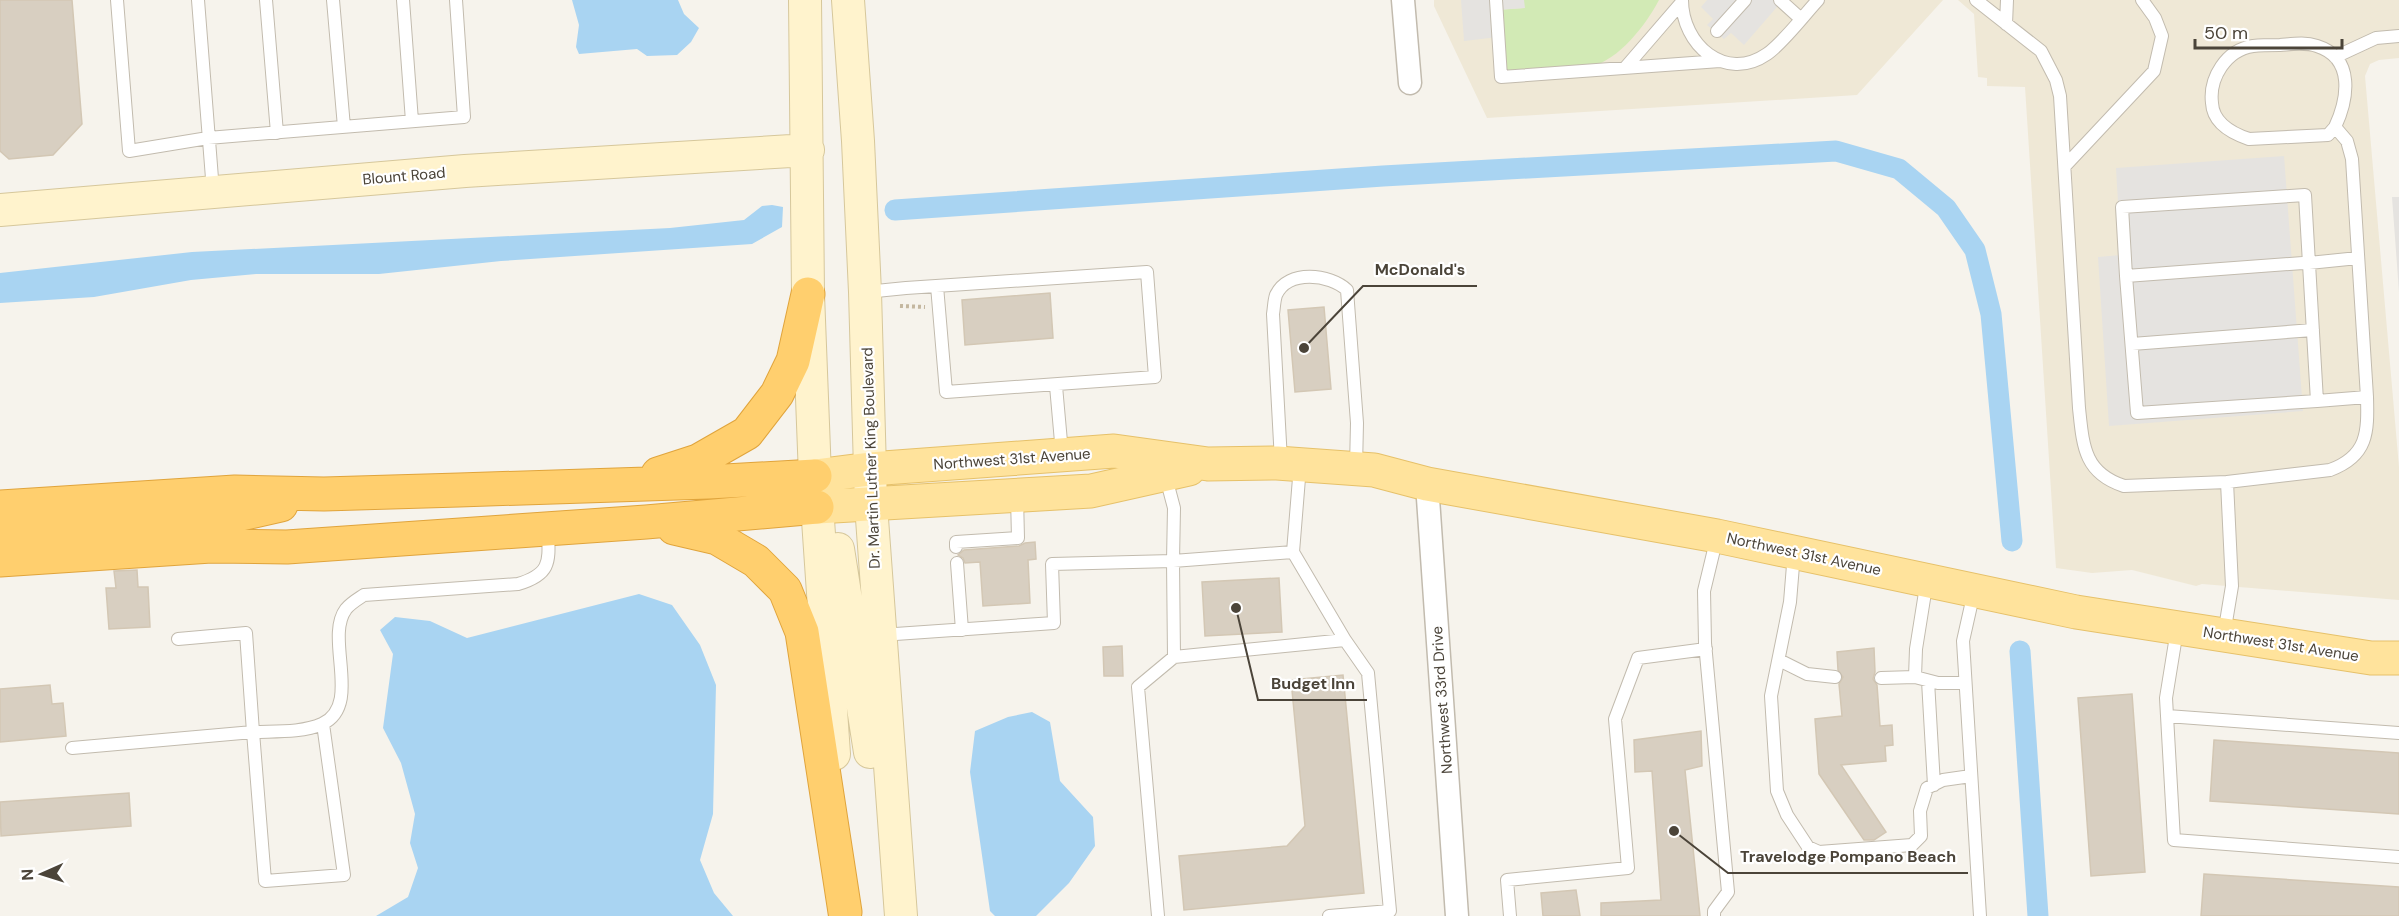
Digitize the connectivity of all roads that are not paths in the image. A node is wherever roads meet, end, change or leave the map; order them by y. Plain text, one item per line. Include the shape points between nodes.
1 (117, 0) edge
2 (198, 0) edge
3 (266, 0) edge
4 (333, 0) edge
5 (403, 0) edge
6 (456, 0) edge
7 (805, 0) edge
8 (848, 0) edge
9 (1403, 0) edge
10 (1496, 0) edge
11 (1745, 0) edge
12 (1780, 0) edge
13 (1818, 0) edge
14 (1976, 0) edge
15 (2007, 0) edge
16 (2142, 0) edge
17 (1682, 1) edge
18 (1801, 19) junction
19 (2006, 24) junction
20 (1717, 31) dead end
21 (2399, 36) edge
22 (2335, 57) junction
23 (1720, 61) junction
24 (1625, 68) junction
25 (1410, 83) dead end
26 (412, 122) junction
27 (344, 127) junction
28 (2336, 127) junction
29 (277, 133) junction
30 (208, 138) junction
31 (808, 150) junction
32 (2066, 166) junction
33 (213, 192) junction
34 (0, 210) edge
35 (2358, 258) junction
36 (2309, 263) junction
37 (2126, 276) junction
38 (937, 286) junction
39 (865, 292) junction
40 (808, 294) junction
41 (2313, 330) junction
42 (2132, 344) junction
43 (1056, 386) junction
44 (2367, 397) junction
45 (2318, 401) junction
46 (1063, 455) junction
47 (1208, 464) junction
48 (1291, 464) junction
49 (1356, 468) junction
50 (870, 469) junction
51 (1165, 474) junction
52 (2227, 482) junction
53 (1427, 484) junction
54 (624, 486) junction
55 (816, 491) junction
56 (324, 494) junction
57 (1017, 496) junction
58 (871, 505) junction
59 (0, 507) edge
60 (646, 522) junction
61 (548, 528) junction
62 (0, 533) edge
63 (1717, 536) junction
64 (287, 547) junction
65 (956, 547) dead end
66 (1293, 552) junction
67 (1794, 552) junction
68 (0, 560) edge
69 (1173, 561) junction
70 (957, 563) dead end
71 (1927, 580) junction
72 (0, 583) edge
73 (1974, 590) junction
74 (2178, 628) junction
75 (962, 630) junction
76 (880, 635) junction
77 (2224, 635) junction
78 (178, 639) dead end
79 (1345, 640) junction
80 (1706, 649) junction
81 (1174, 657) junction
82 (2399, 658) edge
83 (1779, 660) junction
84 (1835, 677) dead end
85 (1915, 677) junction
86 (1881, 678) dead end
87 (1928, 681) junction
88 (1965, 683) junction
89 (2168, 716) junction
90 (323, 724) junction
91 (253, 732) junction
92 (2399, 734) edge
93 (72, 748) dead end
94 (1971, 776) junction
95 (1934, 785) junction
96 (896, 847) junction
97 (2399, 857) edge
98 (845, 914) edge
99 (901, 916) edge
100 (1158, 916) edge
101 (1329, 916) edge
102 (1457, 916) edge
103 (1510, 916) edge
104 (1714, 916) edge
105 (1980, 916) edge

1 - 30 lane via 129,151
2 - 30 lane
3 - 29 lane
4 - 27 lane
5 - 26 lane
6 - 26 lane via 465,117
7 - 31 main road
8 - 39 main road, Dr. Martin Luther King Boulevard
9 - 25 street
10 - 24 lane via 1501,77
11 - 20 lane
12 - 18 lane
13 - 18 lane
14 - 19 lane
15 - 19 lane
16 - 32 lane via 2162,36 2154,71
17 - 23 lane via 1689,33 1707,55
17 - 24 lane
18 - 23 lane via 1767,54 1744,63
19 - 32 lane via 2041,51 2056,80
21 - 22 lane via 2376,38
22 - 28 lane via 2347,86 2344,109
22 - 28 lane via 2317,46 2303,44 2251,46 2221,66 2211,101 2220,123 2248,139 2328,135
23 - 24 lane
26 - 27 lane
27 - 29 lane
28 - 35 lane via 2347,141 2352,159
29 - 30 lane
30 - 33 lane
31 - 33 main road, Blount Road via 465,171
31 - 40 main road
32 - 52 lane via 2079,408 2085,451 2092,465 2100,475 2124,486
33 - 34 main road, Blount Road
35 - 36 lane
35 - 44 lane
36 - 37 lane
36 - 37 lane via 2305,195 2122,207
36 - 41 lane
37 - 42 lane
38 - 39 lane
38 - 43 lane via 946,393
38 - 43 lane via 1147,272 1155,377
39 - 50 main road, Dr. Martin Luther King Boulevard
40 - 54 highway via 793,361 777,394 747,433 698,461
40 - 55 main road
41 - 42 lane
41 - 45 lane
42 - 45 lane via 2137,413
43 - 46 lane
44 - 45 lane
44 - 52 lane via 2364,443 2341,466
46 - 47 main road, Northwest 31st Avenue via 1114,451
46 - 50 main road, Northwest 31st Avenue
47 - 48 main road, Northwest 31st Avenue
47 - 51 main road, Northwest 31st Avenue
48 - 49 main road, Northwest 31st Avenue
48 - 49 lane via 1274,302 1288,283 1319,277 1347,290 1357,423
48 - 66 lane
49 - 53 main road, Northwest 31st Avenue
50 - 55 main road, Northwest 31st Avenue
50 - 58 main road, Dr. Martin Luther King Boulevard
51 - 57 main road, Northwest 31st Avenue via 1091,491
51 - 69 lane via 1174,508
52 - 77 lane via 2232,586
53 - 63 main road, Northwest 31st Avenue
53 - 102 street, Northwest 33rd Drive
54 - 55 highway
54 - 56 highway
55 - 58 main road, Northwest 31st Avenue
55 - 60 highway
55 - 96 main road via 835,528 879,808
55 - 98 main road
56 - 59 highway via 235,492
56 - 62 highway via 228,517
57 - 58 main road, Northwest 31st Avenue
57 - 65 lane via 1018,538 956,542
58 - 76 main road, Dr. Martin Luther King Boulevard
60 - 61 highway
60 - 98 highway via 717,538 756,561 785,590 802,632
61 - 64 highway
61 - 90 lane via 549,562 532,580 364,595 353,602 340,623 342,697 336,713
63 - 67 main road, Northwest 31st Avenue
63 - 80 lane via 1704,591
64 - 68 highway via 211,546
64 - 72 highway via 214,566
66 - 69 lane
66 - 79 lane
67 - 71 main road, Northwest 31st Avenue
67 - 83 lane
69 - 75 lane via 1052,564 1054,623
69 - 81 lane
70 - 75 lane
71 - 73 main road, Northwest 31st Avenue
71 - 85 lane
73 - 74 main road, Northwest 31st Avenue
73 - 88 lane via 1963,641
74 - 77 main road, Northwest 31st Avenue
74 - 89 lane via 2166,698
75 - 76 lane
76 - 96 main road, Dr. Martin Luther King Boulevard
77 - 82 main road, Northwest 31st Avenue via 2372,658
78 - 91 lane via 246,633
79 - 81 lane
79 - 101 lane via 1368,673 1390,911
80 - 103 lane via 1638,658 1615,719 1628,868 1506,880
80 - 104 lane via 1728,892
81 - 100 lane via 1138,687
83 - 84 lane via 1807,674
83 - 95 lane via 1771,696 1777,791 1808,847 1819,852 1912,845 1921,836 1920,812 1927,788
85 - 86 lane
85 - 87 lane
87 - 88 lane
87 - 95 lane
88 - 94 lane
89 - 92 lane
89 - 97 lane via 2174,840
90 - 91 lane
90 - 91 lane via 344,875 265,881
91 - 93 lane
94 - 95 lane
94 - 105 lane
96 - 99 main road, Dr. Martin Luther King Boulevard

